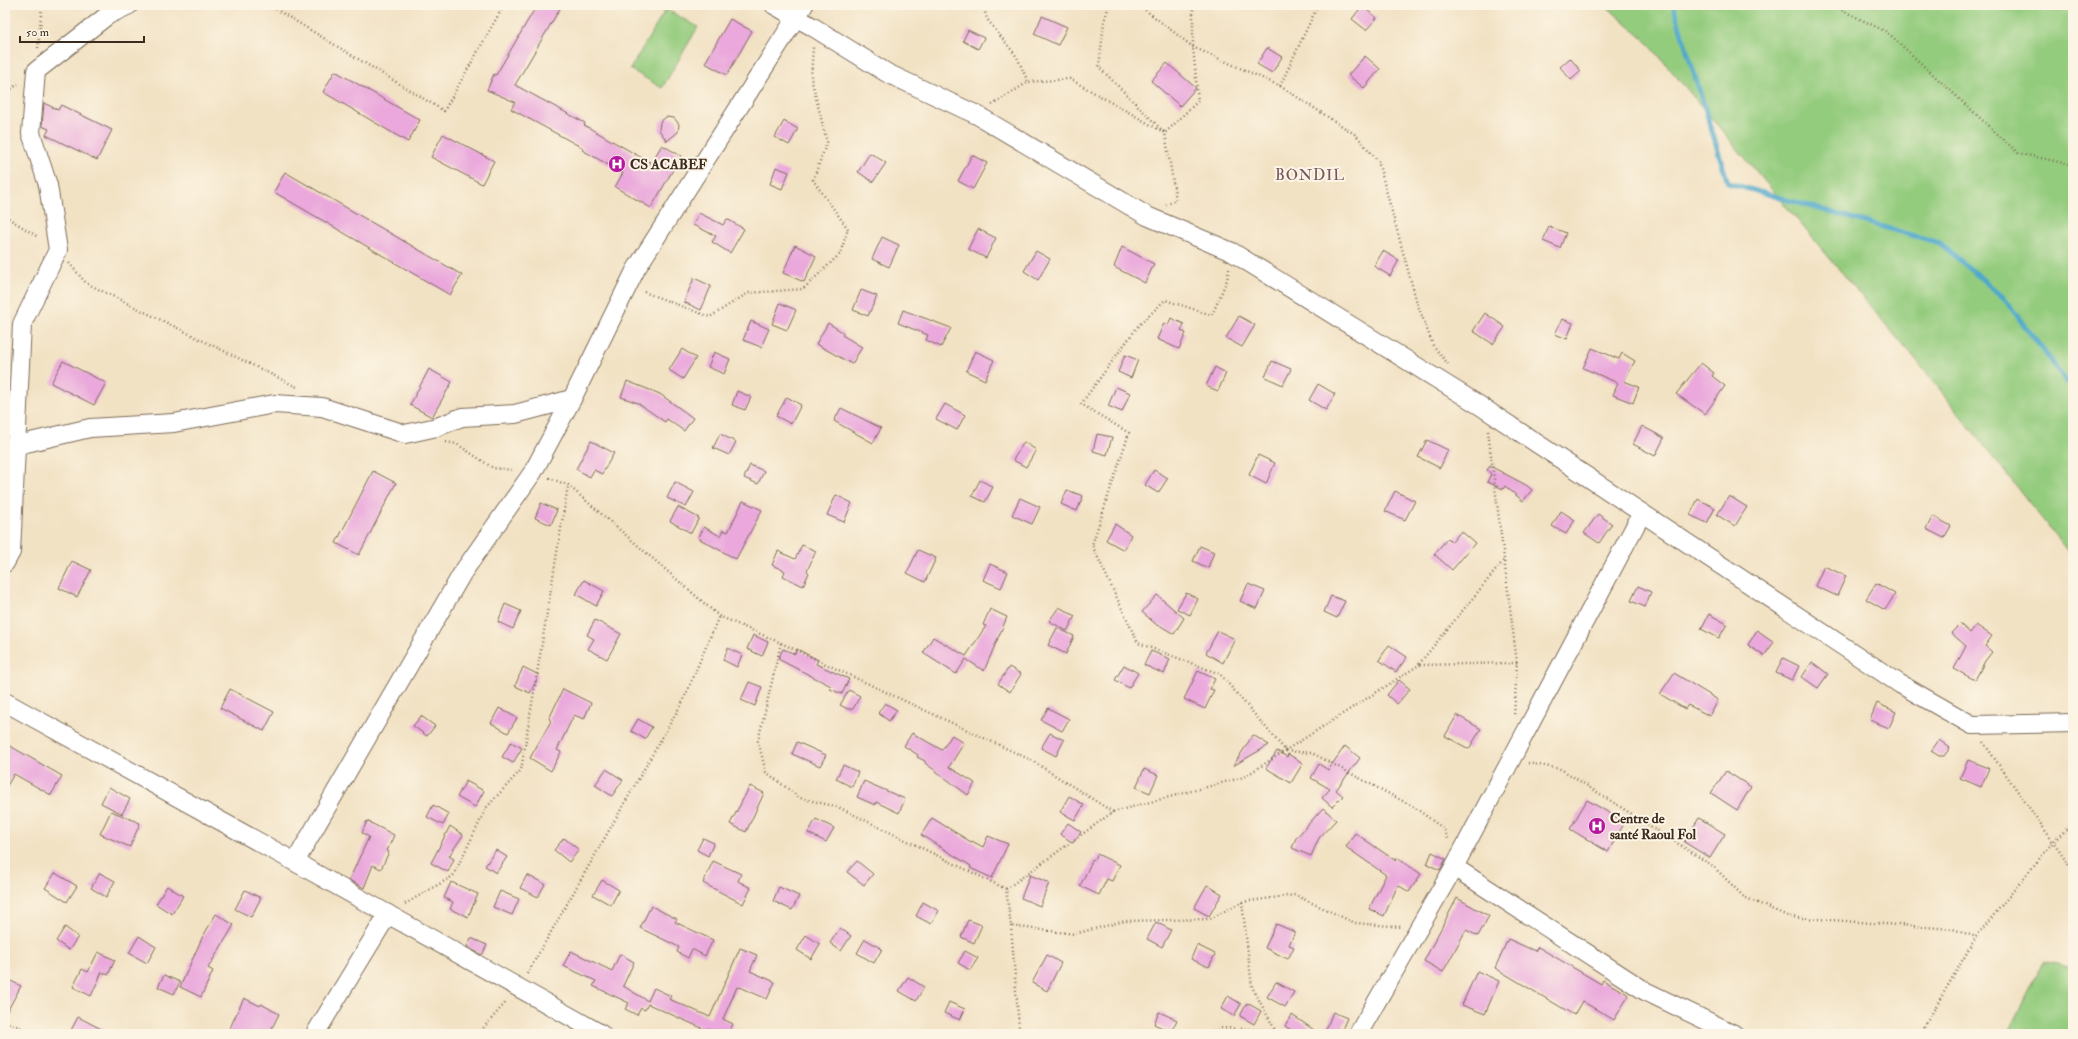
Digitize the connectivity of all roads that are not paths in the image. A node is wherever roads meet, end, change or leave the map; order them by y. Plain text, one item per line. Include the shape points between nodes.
1 (129, 5) edge
2 (774, 5) edge
3 (800, 12) edge
4 (572, 399) junction
5 (10, 447) edge
6 (1642, 513) junction
7 (5, 563) edge
8 (5, 702) edge
9 (2073, 723) edge
10 (295, 862) junction
11 (1455, 863) junction
12 (388, 914) junction
13 (315, 1034) edge
14 (601, 1034) edge
15 (1358, 1034) edge
16 (1734, 1034) edge

1 - 5 street via 108,15 36,71 30,133 48,185 58,250 22,324
2 - 3 street
3 - 4 street via 626,285
3 - 6 street via 814,27 887,73 976,115 1147,216 1232,252 1479,404
4 - 5 street via 515,414 462,417 437,427 405,434 322,407 274,404 174,423 90,428
4 - 10 street via 533,472 463,572
5 - 7 street via 11,552
6 - 9 street via 1900,684 1972,725
6 - 11 street
8 - 10 street
10 - 12 street
11 - 15 street
11 - 16 street via 1645,991
12 - 13 street
12 - 14 street

